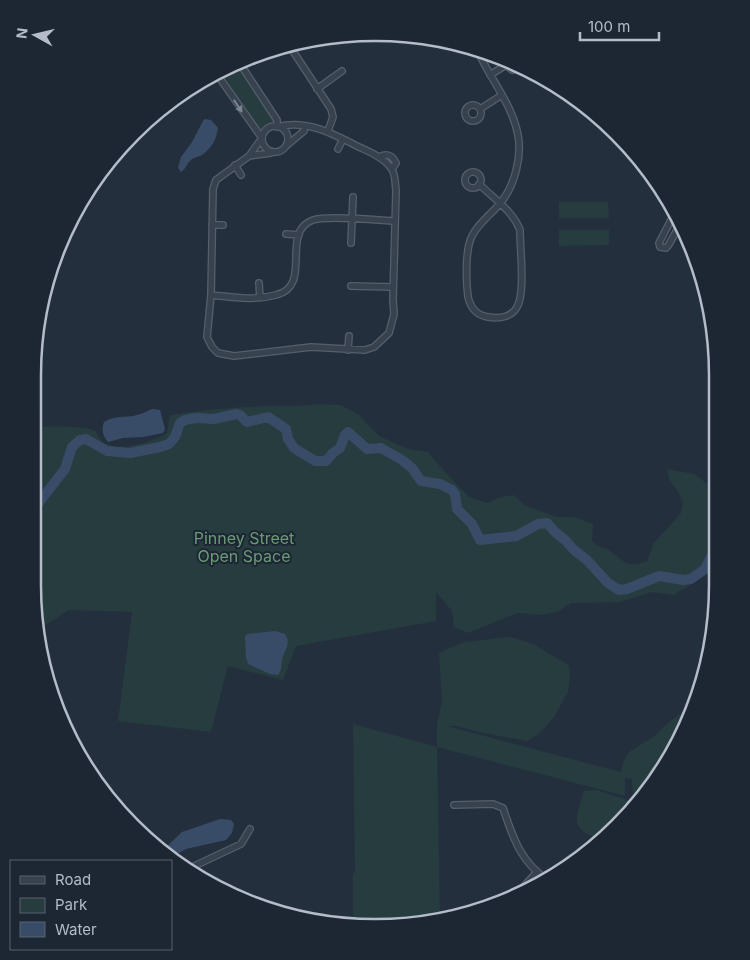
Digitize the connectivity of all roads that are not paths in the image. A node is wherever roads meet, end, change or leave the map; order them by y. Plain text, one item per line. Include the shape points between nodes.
1 (294, 52) edge
2 (482, 59) edge
3 (501, 66) edge
4 (243, 69) edge
5 (342, 71) dead end
6 (490, 75) junction
7 (221, 79) edge
8 (317, 88) junction
9 (502, 95) junction
10 (480, 109) dead end
11 (278, 126) junction
12 (305, 126) junction
13 (328, 132) junction
14 (262, 138) junction
15 (342, 139) junction
16 (286, 146) junction
17 (338, 149) dead end
18 (272, 152) junction
19 (249, 156) junction
20 (235, 165) junction
21 (241, 175) dead end
22 (479, 184) dead end
23 (353, 197) dead end
24 (500, 204) junction
25 (352, 219) junction
26 (394, 221) junction
27 (671, 221) edge
28 (212, 225) junction
29 (223, 225) dead end
30 (676, 231) edge
31 (286, 234) dead end
32 (299, 234) junction
33 (351, 243) dead end
34 (259, 283) dead end
35 (351, 286) dead end
36 (393, 287) junction
37 (210, 295) junction
38 (260, 298) junction
39 (349, 336) dead end
40 (348, 350) junction
41 (454, 805) dead end
42 (250, 829) dead end
43 (195, 866) edge
44 (536, 872) junction
45 (540, 875) edge
46 (528, 881) edge

1 - 8 street
2 - 6 street
3 - 6 street
4 - 11 street
5 - 8 street
6 - 9 street
7 -> 14 street
8 - 13 street via 331,109 333,117
9 - 10 street
9 - 24 street via 519,137 519,154 512,185
11 - 12 street
11 - 14 street via 266,130
11 - 16 street via 287,134
12 - 13 street
12 - 16 street via 304,131
13 - 15 street
14 - 18 street via 263,146
14 - 19 street
15 - 17 street
15 - 26 street via 379,157 392,169 396,191
16 - 18 street via 280,152
18 - 19 street
19 - 20 street
20 - 21 street
20 - 28 street via 216,180
22 - 24 street
23 - 25 street
24 - 24 street via 520,230 521,294 518,306 512,312 504,317 491,317 479,315 470,304 468,250 476,230
25 - 26 street
25 - 32 street via 312,220
25 - 33 street
26 - 36 street
27 - 30 street via 660,247 666,248
28 - 29 street
28 - 37 street
31 - 32 street
32 - 38 street via 291,286 277,295
34 - 38 street
35 - 36 street
36 - 40 street via 394,314 389,333 374,347
37 - 38 street
37 - 40 street via 207,337 218,353 234,356 311,347
39 - 40 street
41 - 44 street via 494,804 503,808 513,841
42 - 43 street via 241,844
44 - 45 street
44 - 46 street

